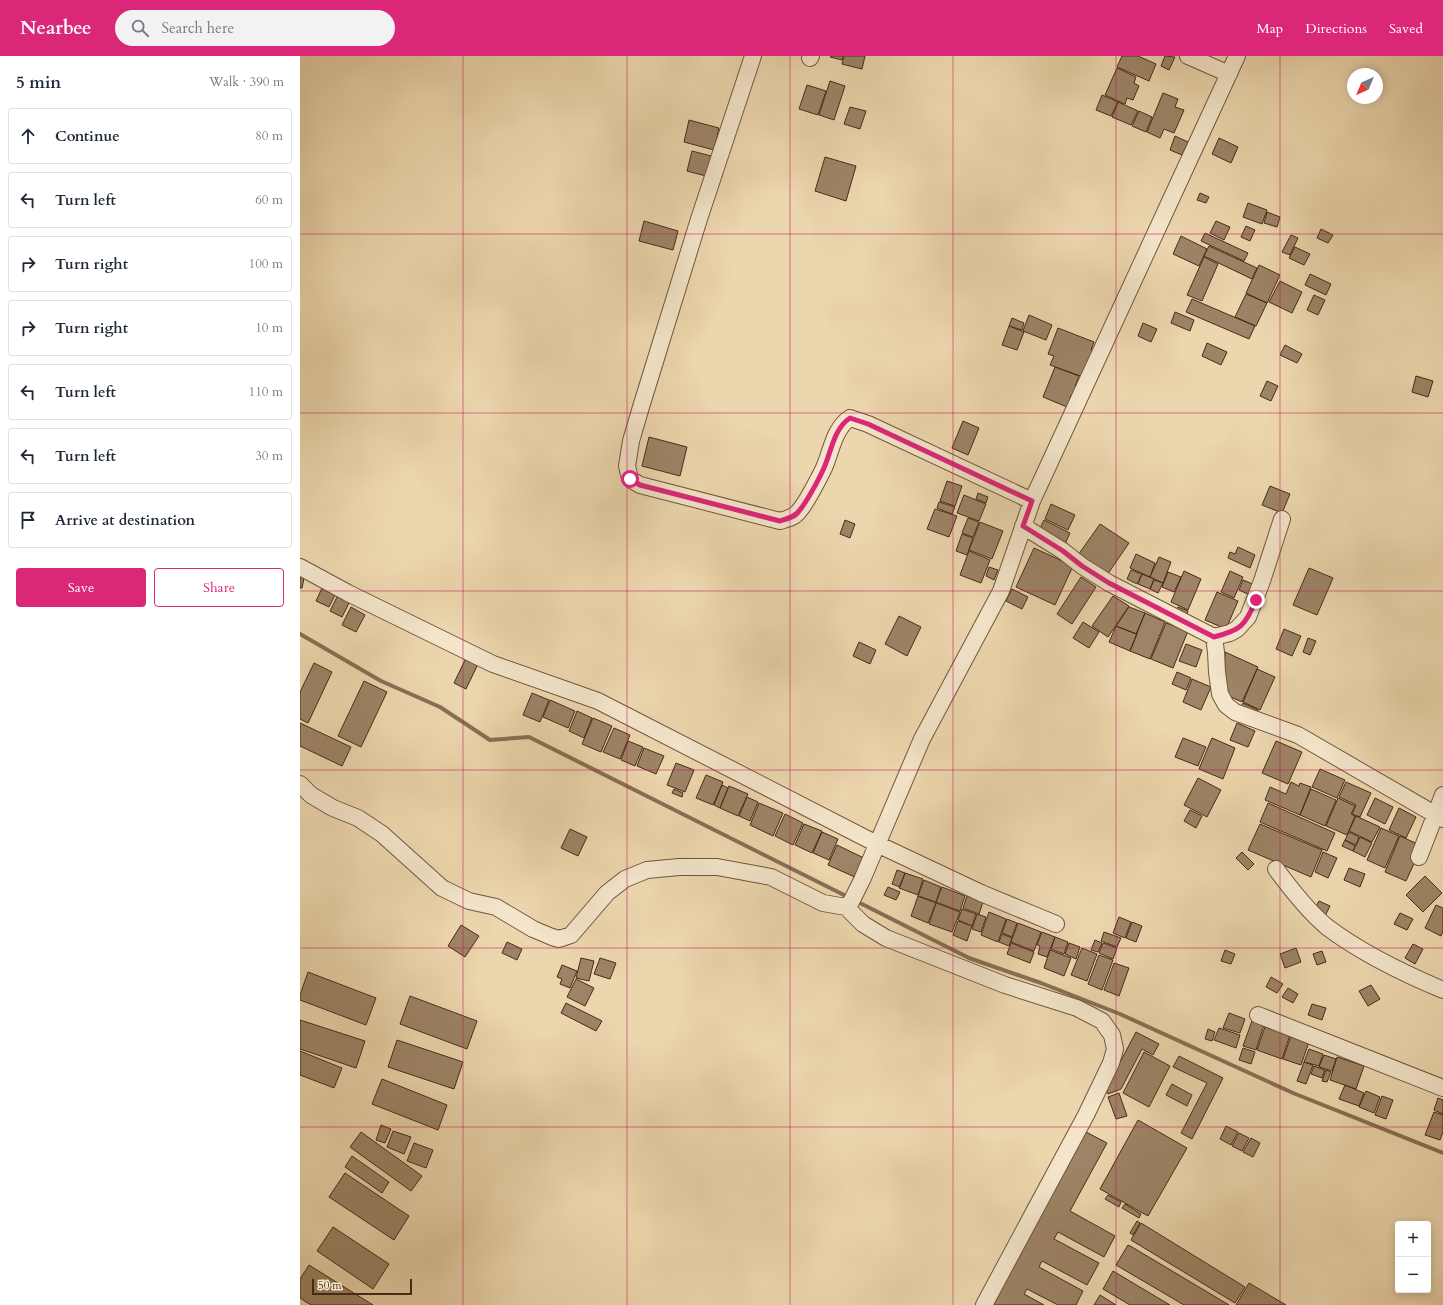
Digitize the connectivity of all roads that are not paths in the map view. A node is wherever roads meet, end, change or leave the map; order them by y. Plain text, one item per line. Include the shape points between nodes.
1 (753, 56) edge
2 (1188, 56) edge
3 (1237, 56) edge
4 (1229, 74) junction
5 (1032, 501) junction
6 (1282, 519) dead end
7 (1023, 526) junction
8 (300, 567) edge
9 (1214, 637) junction
10 (300, 784) edge
11 (1443, 795) edge
12 (1439, 817) edge
13 (877, 844) junction
14 (1419, 857) dead end
15 (1276, 869) dead end
16 (849, 905) junction
17 (1056, 924) dead end
18 (1443, 990) edge
19 (1258, 1015) dead end
20 (1443, 1088) edge
21 (984, 1305) edge

1 - 5 street via 699,219 631,442 627,466 630,479 640,485 708,503 780,521 789,519 799,512 823,470 840,428 850,418 868,424
2 - 4 street
3 - 4 street
4 - 5 street
5 - 7 street
6 - 9 street via 1248,617 1241,626 1230,633
7 - 9 street via 1109,583
7 - 13 street via 1001,591 922,739
8 - 13 street via 493,664 598,701
9 - 12 street via 1220,694 1226,705 1235,712 1298,735
10 - 16 street via 311,795 333,808 358,818 382,834 442,888 469,901 496,907 533,929 559,939 571,935 607,894 625,879 647,870 679,866 718,866 771,877 823,903
11 - 12 street
12 - 14 street
13 - 16 street
13 - 17 street via 981,893
15 - 18 street via 1292,891 1326,926 1388,964
16 - 21 street via 863,924 886,938 1005,985 1078,1008 1102,1021 1112,1035 1115,1050 1103,1080
19 - 20 street

